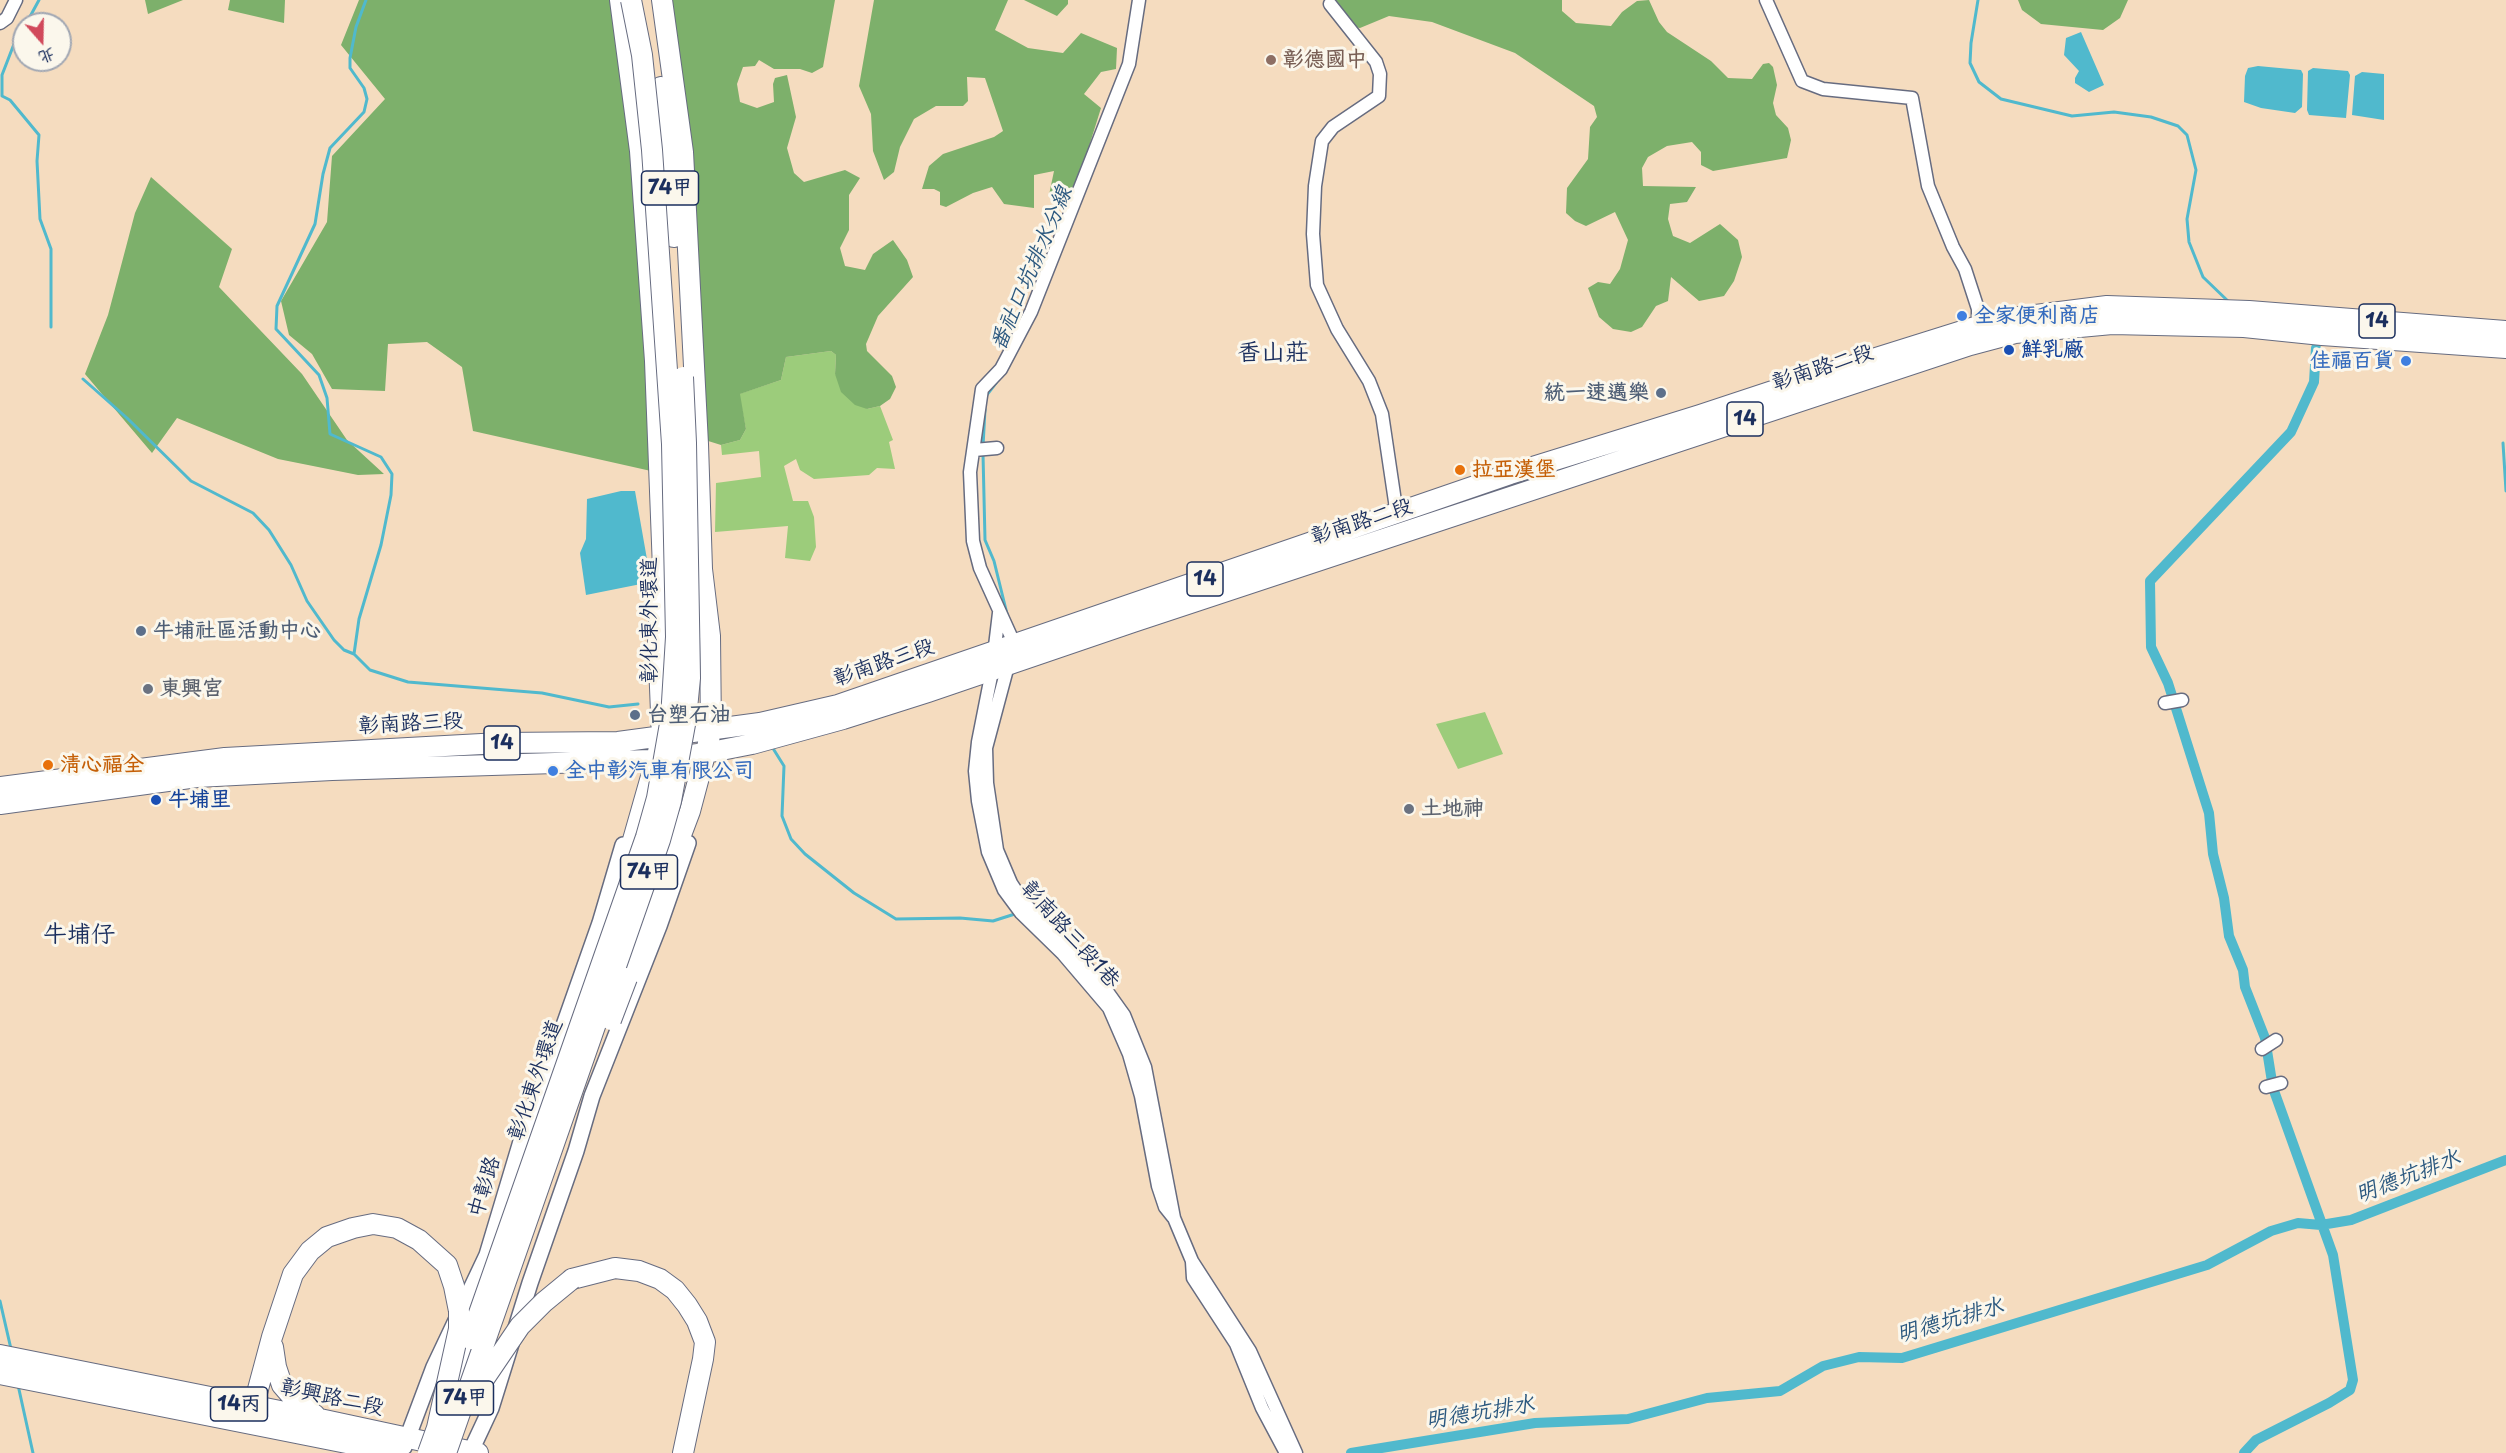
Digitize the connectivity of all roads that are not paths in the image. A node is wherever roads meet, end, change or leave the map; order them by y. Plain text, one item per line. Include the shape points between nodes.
1 (16, 0) edge
2 (620, 0) edge
3 (632, 0) edge
4 (648, 0) edge
5 (662, 0) edge
6 (1140, 0) edge
7 (1766, 0) edge
8 (1330, 4) dead end
9 (3, 20) edge
10 (2247, 319) junction
11 (2059, 321) junction
12 (1978, 326) junction
13 (2506, 330) edge
14 (1970, 345) junction
15 (2506, 348) edge
16 (1809, 388) junction
17 (997, 448) dead end
18 (974, 450) junction
19 (1397, 515) junction
20 (1400, 535) junction
21 (999, 613) junction
22 (1014, 643) junction
23 (994, 650) junction
24 (1001, 668) junction
25 (2182, 700) dead end
26 (2165, 703) dead end
27 (711, 732) junction
28 (662, 738) junction
29 (706, 753) junction
30 (657, 759) junction
31 (0, 787) edge
32 (0, 804) edge
33 (2276, 1040) dead end
34 (2262, 1049) dead end
35 (544, 1082) junction
36 (2281, 1083) dead end
37 (2266, 1088) dead end
38 (592, 1096) junction
39 (525, 1128) junction
40 (576, 1151) junction
41 (539, 1166) junction
42 (1174, 1218) junction
43 (272, 1337) junction
44 (0, 1355) edge
45 (0, 1374) edge
46 (251, 1416) junction
47 (320, 1419) junction
48 (437, 1428) junction
49 (688, 1428) junction
50 (402, 1448) edge
51 (1291, 1452) edge
52 (428, 1453) edge
53 (446, 1453) edge
54 (469, 1453) edge
55 (668, 1453) edge
56 (683, 1453) edge

1 - 9 street
2 - 28 main road, 74甲 via 640,151 655,361 663,587 658,637
3 - 41 main road, 彰化東外環道 / 74甲, bridge via 652,150 672,444 676,637 671,718 646,837
4 - 41 main road, 彰化東外環道 / 74甲, bridge via 668,148 686,443 690,636 686,719 674,790 660,840
5 - 27 main road, 74甲 via 683,152 704,585 710,636
6 - 18 street via 1129,64 1031,312 1001,369 982,389
7 - 12 street via 1802,81 1823,89 1912,98 1928,186 1965,269 1978,309
8 - 19 street via 1376,62 1379,96 1333,127 1322,141 1313,234 1317,285 1337,329 1369,381 1382,414
10 - 11 main road, 彰南路二段 / 14 via 2112,324
10 - 13 main road, 彰南路二段 / 14
10 - 15 main road, 彰南路二段 / 14 via 2322,336
11 - 12 main road, 彰南路二段 / 14 via 2012,318
11 - 14 main road, 彰南路二段 / 14
12 - 14 main road
12 - 16 main road, 彰南路二段 / 14
14 - 16 main road, 彰南路二段 / 14
16 - 19 main road, 彰南路二段 / 14 via 1700,415 1510,474
16 - 20 main road, 彰南路二段 / 14
17 - 18 street
18 - 21 street via 970,472 973,541
19 - 20 main road
19 - 22 main road, 彰南路二段 / 14
20 - 24 main road, 彰南路二段 / 14
21 - 22 street
21 - 23 street
22 - 23 main road, 14
22 - 24 street
23 - 24 street
23 - 27 main road, 彰南路三段 / 14 via 838,705
24 - 29 main road, 彰南路三段 / 14 via 843,719
24 - 42 street, 彰南路三段1巷 via 986,748 997,850 1024,903 1112,996 1124,1016 1145,1067
24 - 42 street, 彰南路三段1巷 via 978,742 975,771 988,852 1004,890 1021,913 1109,1008 1129,1054 1141,1096 1158,1186 1165,1207
25 - 26 street
27 - 28 main road, 彰南路三段 / 14
27 - 29 main road
28 - 30 main road
28 - 31 main road, 彰南路三段 / 14 via 225,758
29 - 30 main road, 彰南路三段 / 14
29 - 38 street via 704,798
29 - 41 main road, bridge via 678,847 576,1109
30 - 32 main road, 彰南路三段 / 14 via 197,777
30 - 35 street, 中彰路 via 643,780 600,923
30 - 41 main road, bridge via 637,834 548,1093
33 - 34 street
35 - 38 street
35 - 39 street, 中彰路
36 - 37 street
38 - 40 street
39 - 40 street
39 - 50 street, 中彰路 via 487,1255 434,1367
40 - 54 street via 491,1408
41 - 48 main road, 彰化東外環道 / 74甲, bridge
41 - 53 main road, 彰化東外環道 / 74甲, bridge
42 - 51 street, 彰南路三段1巷 via 1192,1261 1250,1351
43 - 46 main road
43 - 47 main road via 282,1385
43 - 48 main road, bridge via 293,1274 310,1251 327,1237 373,1224 397,1228 419,1240 447,1265 457,1299 459,1329
44 - 46 main road, 彰興路二段 / 14丙
45 - 46 main road, 彰興路二段 / 14丙
46 - 47 main road, 彰興路二段 / 14丙
46 - 50 main road, 彰興路二段 / 14丙
47 - 50 main road, 彰興路二段 / 14丙
48 - 52 main road, 彰化東外環道 / 74甲, bridge
49 - 54 main road, bridge via 705,1342 697,1321 675,1290 660,1279 615,1268 572,1279 520,1326 484,1379
49 - 55 main road
49 - 56 main road
50 - 54 main road, 彰興路二段 / 14丙

